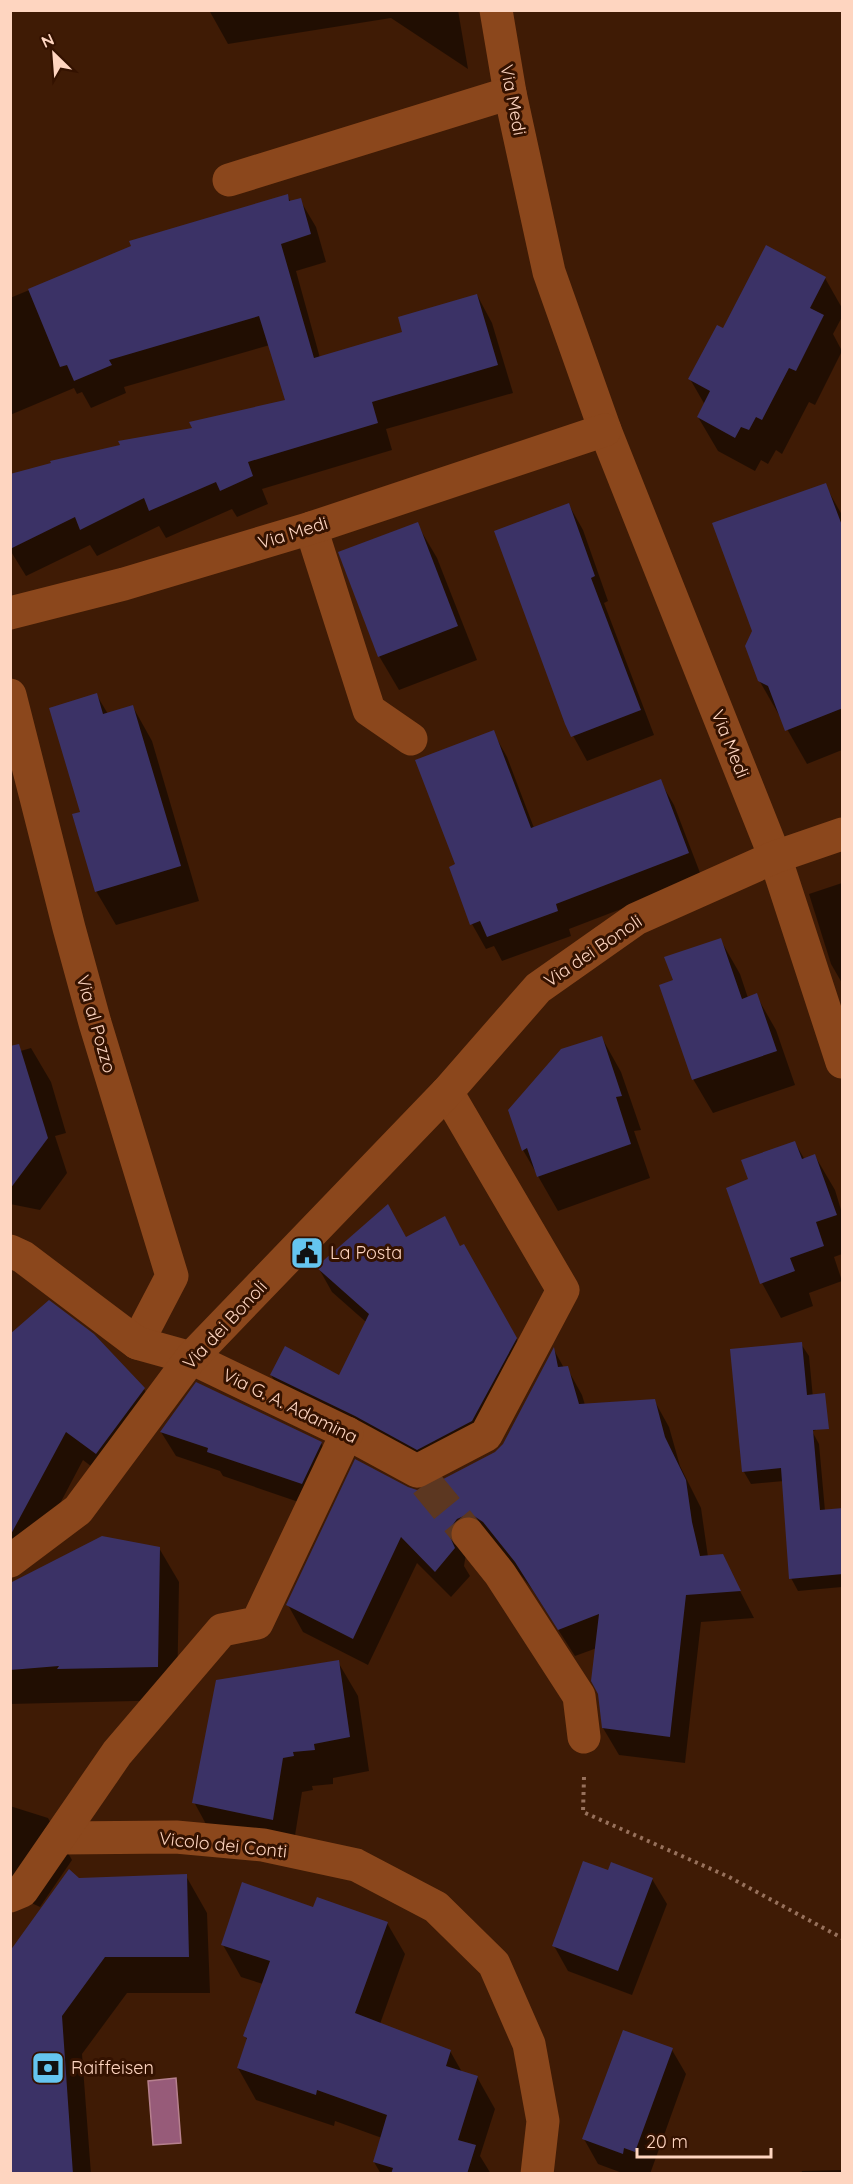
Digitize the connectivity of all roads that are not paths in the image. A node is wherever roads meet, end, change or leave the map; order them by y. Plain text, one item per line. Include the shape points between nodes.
1 (496, 10) edge
2 (510, 93) junction
3 (229, 180) dead end
4 (605, 430) junction
5 (311, 528) junction
6 (10, 613) edge
7 (10, 695) edge
8 (411, 739) dead end
9 (843, 834) edge
10 (775, 856) junction
11 (843, 1062) edge
12 (447, 1092) junction
13 (10, 1251) edge
14 (137, 1343) junction
15 (191, 1358) junction
16 (347, 1433) junction
17 (468, 1534) tunnel mouth
18 (10, 1561) edge
19 (585, 1737) road end
20 (59, 1838) junction
21 (10, 1896) edge
22 (537, 2174) edge

1 - 2 street, Via Medi
2 - 3 street
2 - 4 street, Via Medi via 549,272
4 - 5 street, Via Medi
4 - 10 street, Via Medi
5 - 6 street, Via Medi
5 - 8 street via 369,710
7 - 14 street, Via al Pozzo via 95,1023 172,1276
9 - 10 street, Via dei Bonoli
10 - 11 street, Via Medi
10 - 12 street, Via dei Bonoli via 636,919 538,988
12 - 15 street, Via dei Bonoli
12 - 16 street, Via G. A. Adamina via 563,1290 486,1435 421,1477
13 - 14 street, Via G. A. Adamina
14 - 15 street, Via G. A. Adamina
15 - 16 street, Via G. A. Adamina
15 - 18 street, Via dei Bonoli via 78,1510
16 - 20 street via 257,1623 222,1630 117,1753
17 - 19 street via 500,1574 579,1696
20 - 21 street via 22,1891
20 - 22 street, Vicolo dei Conti via 176,1837 263,1845 356,1865 436,1907 494,1964 529,2044 543,2121

